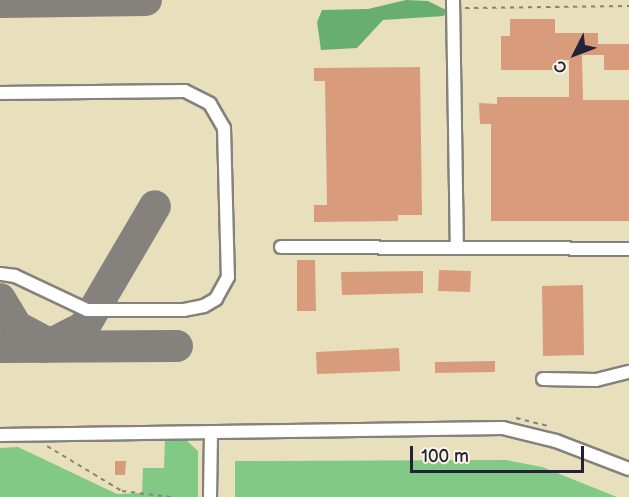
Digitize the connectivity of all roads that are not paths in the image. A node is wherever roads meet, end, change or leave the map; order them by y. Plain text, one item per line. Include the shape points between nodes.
1 (453, 4) edge
2 (0, 93) edge
3 (281, 247) dead end
4 (458, 247) junction
5 (629, 249) edge
6 (0, 274) edge
7 (629, 372) edge
8 (543, 379) dead end
9 (0, 435) edge
10 (211, 435) junction
11 (629, 469) edge
12 (210, 497) edge

1 - 4 street
2 - 6 street via 184,91 210,104 224,128 228,276 216,299 204,306 184,310 87,310 15,276
3 - 4 street
4 - 5 street
7 - 8 street via 586,381
9 - 10 street
10 - 11 street via 503,428 556,441
10 - 12 street

